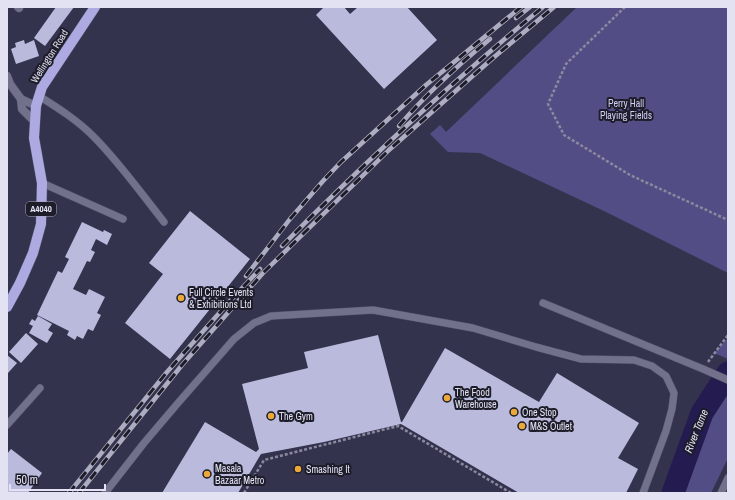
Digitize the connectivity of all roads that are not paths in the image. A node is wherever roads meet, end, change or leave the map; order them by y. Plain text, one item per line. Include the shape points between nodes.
1 (95, 7) edge
2 (7, 76) edge
3 (21, 99) junction
4 (37, 101) junction
5 (35, 122) junction
6 (42, 183) junction
7 (124, 219) dead end
8 (164, 222) dead end
9 (543, 303) dead end
10 (7, 307) edge
11 (728, 380) edge
12 (40, 388) dead end
13 (7, 425) edge
14 (728, 478) edge
15 (106, 493) edge
16 (643, 493) edge
17 (721, 493) edge

1 - 4 main road, Wellington Road / A4040 via 42,87
2 - 3 street
3 - 4 street
3 - 5 street via 22,109
4 - 5 main road, Wellington Road / A4040
4 - 8 lane via 66,113 92,135 122,168
5 - 6 main road, Wellington Road / A4040 via 34,138
6 - 7 lane
6 - 10 main road, Wellington Road / A4040 via 41,224 33,253
9 - 11 lane
12 - 13 lane
14 - 17 lane
15 - 16 lane via 183,397 234,339 254,323 271,316 373,310 473,328 581,359 634,360 652,366 666,376 674,393 666,431

